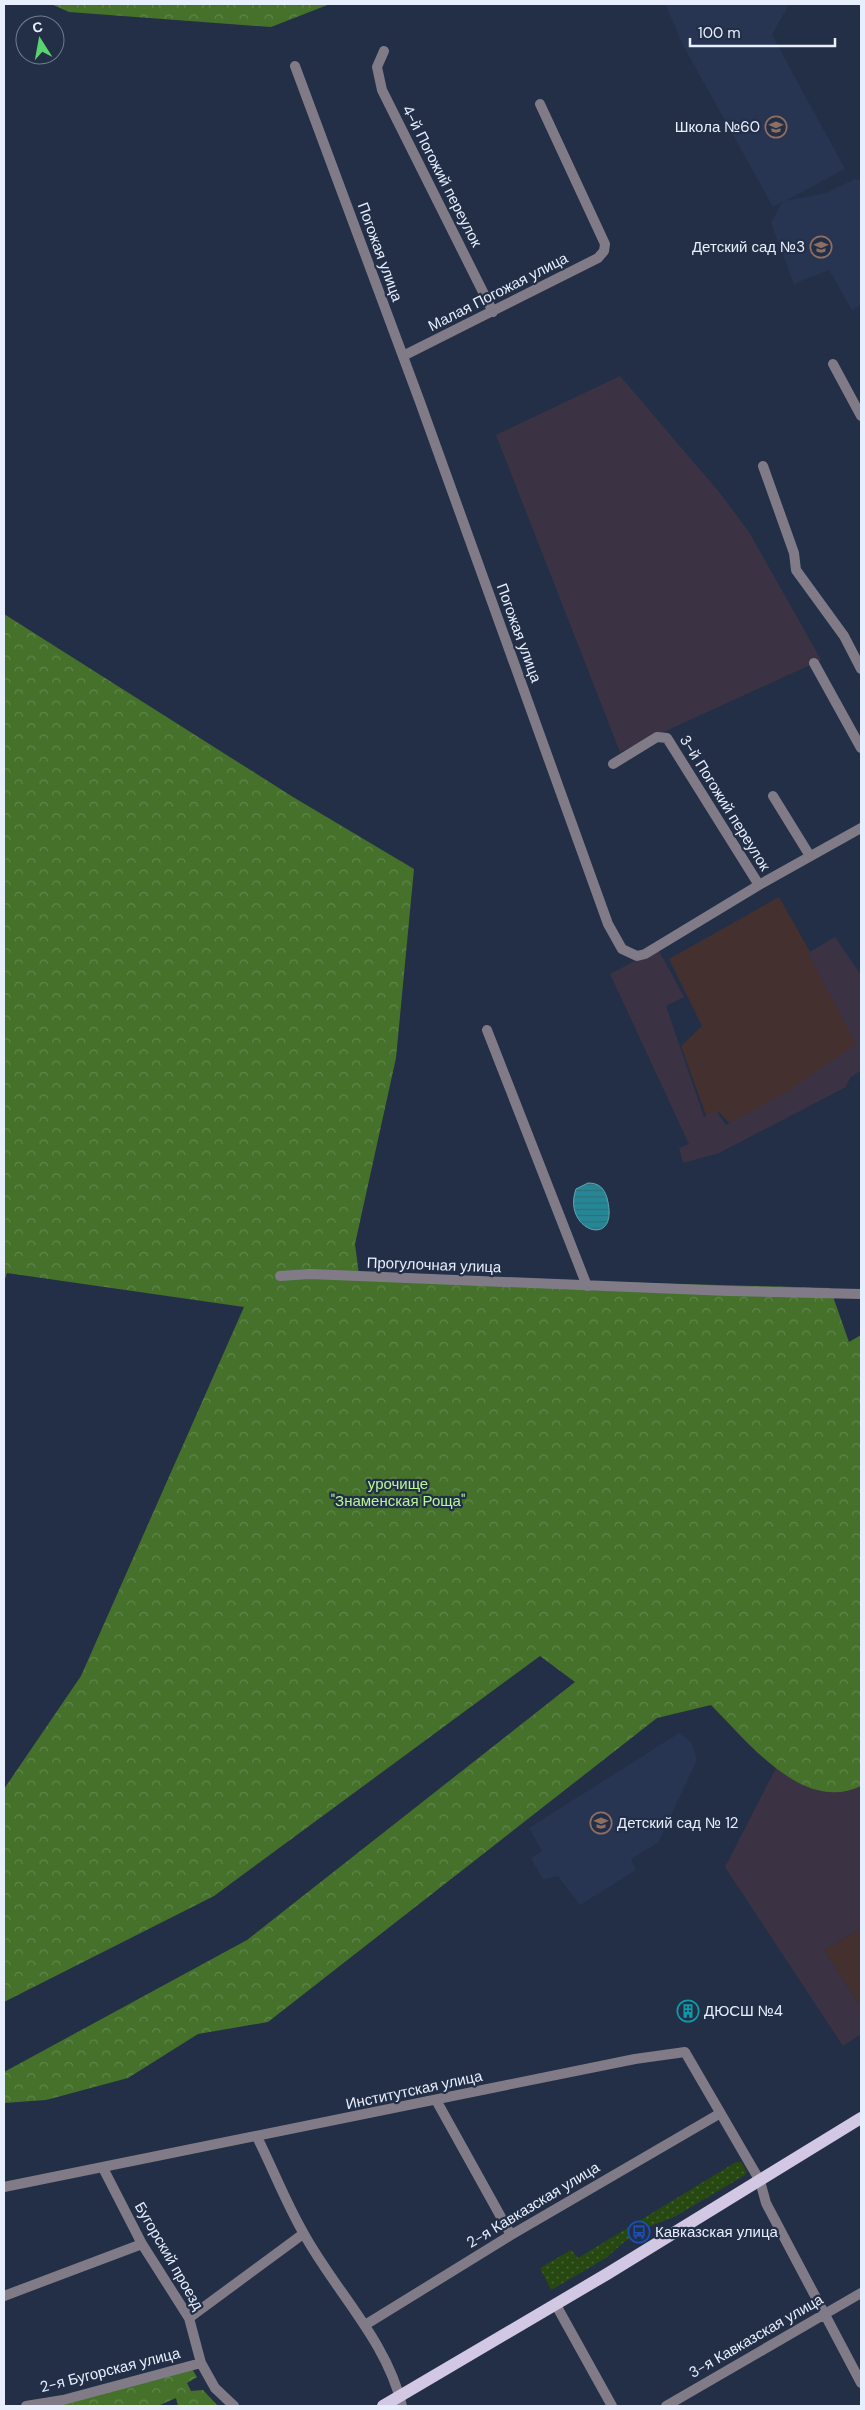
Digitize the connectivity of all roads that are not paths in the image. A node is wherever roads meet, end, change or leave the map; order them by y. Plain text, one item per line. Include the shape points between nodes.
1 (384, 51) dead end
2 (295, 66) dead end
3 (540, 104) dead end
4 (493, 312) junction
5 (403, 356) junction
6 (833, 364) dead end
7 (861, 416) edge
8 (763, 466) dead end
9 (814, 663) dead end
10 (861, 669) edge
11 (861, 748) edge
12 (613, 764) dead end
13 (773, 796) dead end
14 (861, 828) edge
15 (810, 856) junction
16 (759, 885) junction
17 (487, 1030) dead end
18 (280, 1276) dead end
19 (587, 1286) junction
20 (861, 1294) edge
21 (436, 2100) junction
22 (719, 2114) junction
23 (861, 2118) edge
24 (257, 2137) junction
25 (103, 2168) junction
26 (760, 2181) junction
27 (4, 2188) edge
28 (304, 2234) junction
29 (511, 2235) junction
30 (142, 2244) junction
31 (861, 2293) edge
32 (4, 2296) edge
33 (556, 2305) junction
34 (824, 2313) junction
35 (189, 2318) junction
36 (365, 2325) junction
37 (201, 2363) junction
38 (861, 2383) edge
39 (401, 2401) edge
40 (26, 2406) edge
41 (234, 2406) edge
42 (383, 2406) edge
43 (612, 2406) edge
44 (666, 2406) edge

1 - 4 street, 4-й Погожий переулок via 378,67 382,90
2 - 5 street, Погожая улица
3 - 4 street, Малая Погожая улица via 604,244 604,251 598,258
4 - 5 street, Малая Погожая улица
5 - 16 street, Погожая улица via 604,915 622,949 637,956 645,954
6 - 7 street
8 - 10 street via 794,553 796,570 844,636
9 - 11 street
12 - 16 street, 3-й Погожий переулок via 657,737 666,738
13 - 15 street
14 - 15 street, Погожая улица
15 - 16 street, Погожая улица
17 - 19 street
18 - 19 street, Прогулочная улица via 310,1274
19 - 20 street, Прогулочная улица
21 - 22 street, Институтская улица via 635,2058 685,2052
21 - 24 street, Институтская улица
21 - 29 street
22 - 26 street, Институтская улица
22 - 29 street, 2-я Кавказская улица
23 - 26 main road
24 - 25 street, Институтская улица
24 - 28 street
25 - 27 street, Институтская улица
25 - 30 street, Бугорский проезд
26 - 33 main road
26 - 34 street, Институтская улица via 766,2203
28 - 35 street
28 - 36 street
29 - 36 street, 2-я Кавказская улица
30 - 32 street
30 - 35 street, Бугорский проезд
31 - 34 street, 3-я Кавказская улица
33 - 39 main road
33 - 43 street
34 - 38 street, Институтская улица
34 - 44 street, 3-я Кавказская улица
35 - 37 street, Бугорский проезд
36 - 39 street via 398,2385
37 - 40 street, 2-я Бугорская улица via 64,2400
37 - 41 street, Бугорский проезд via 215,2388
39 - 42 main road

